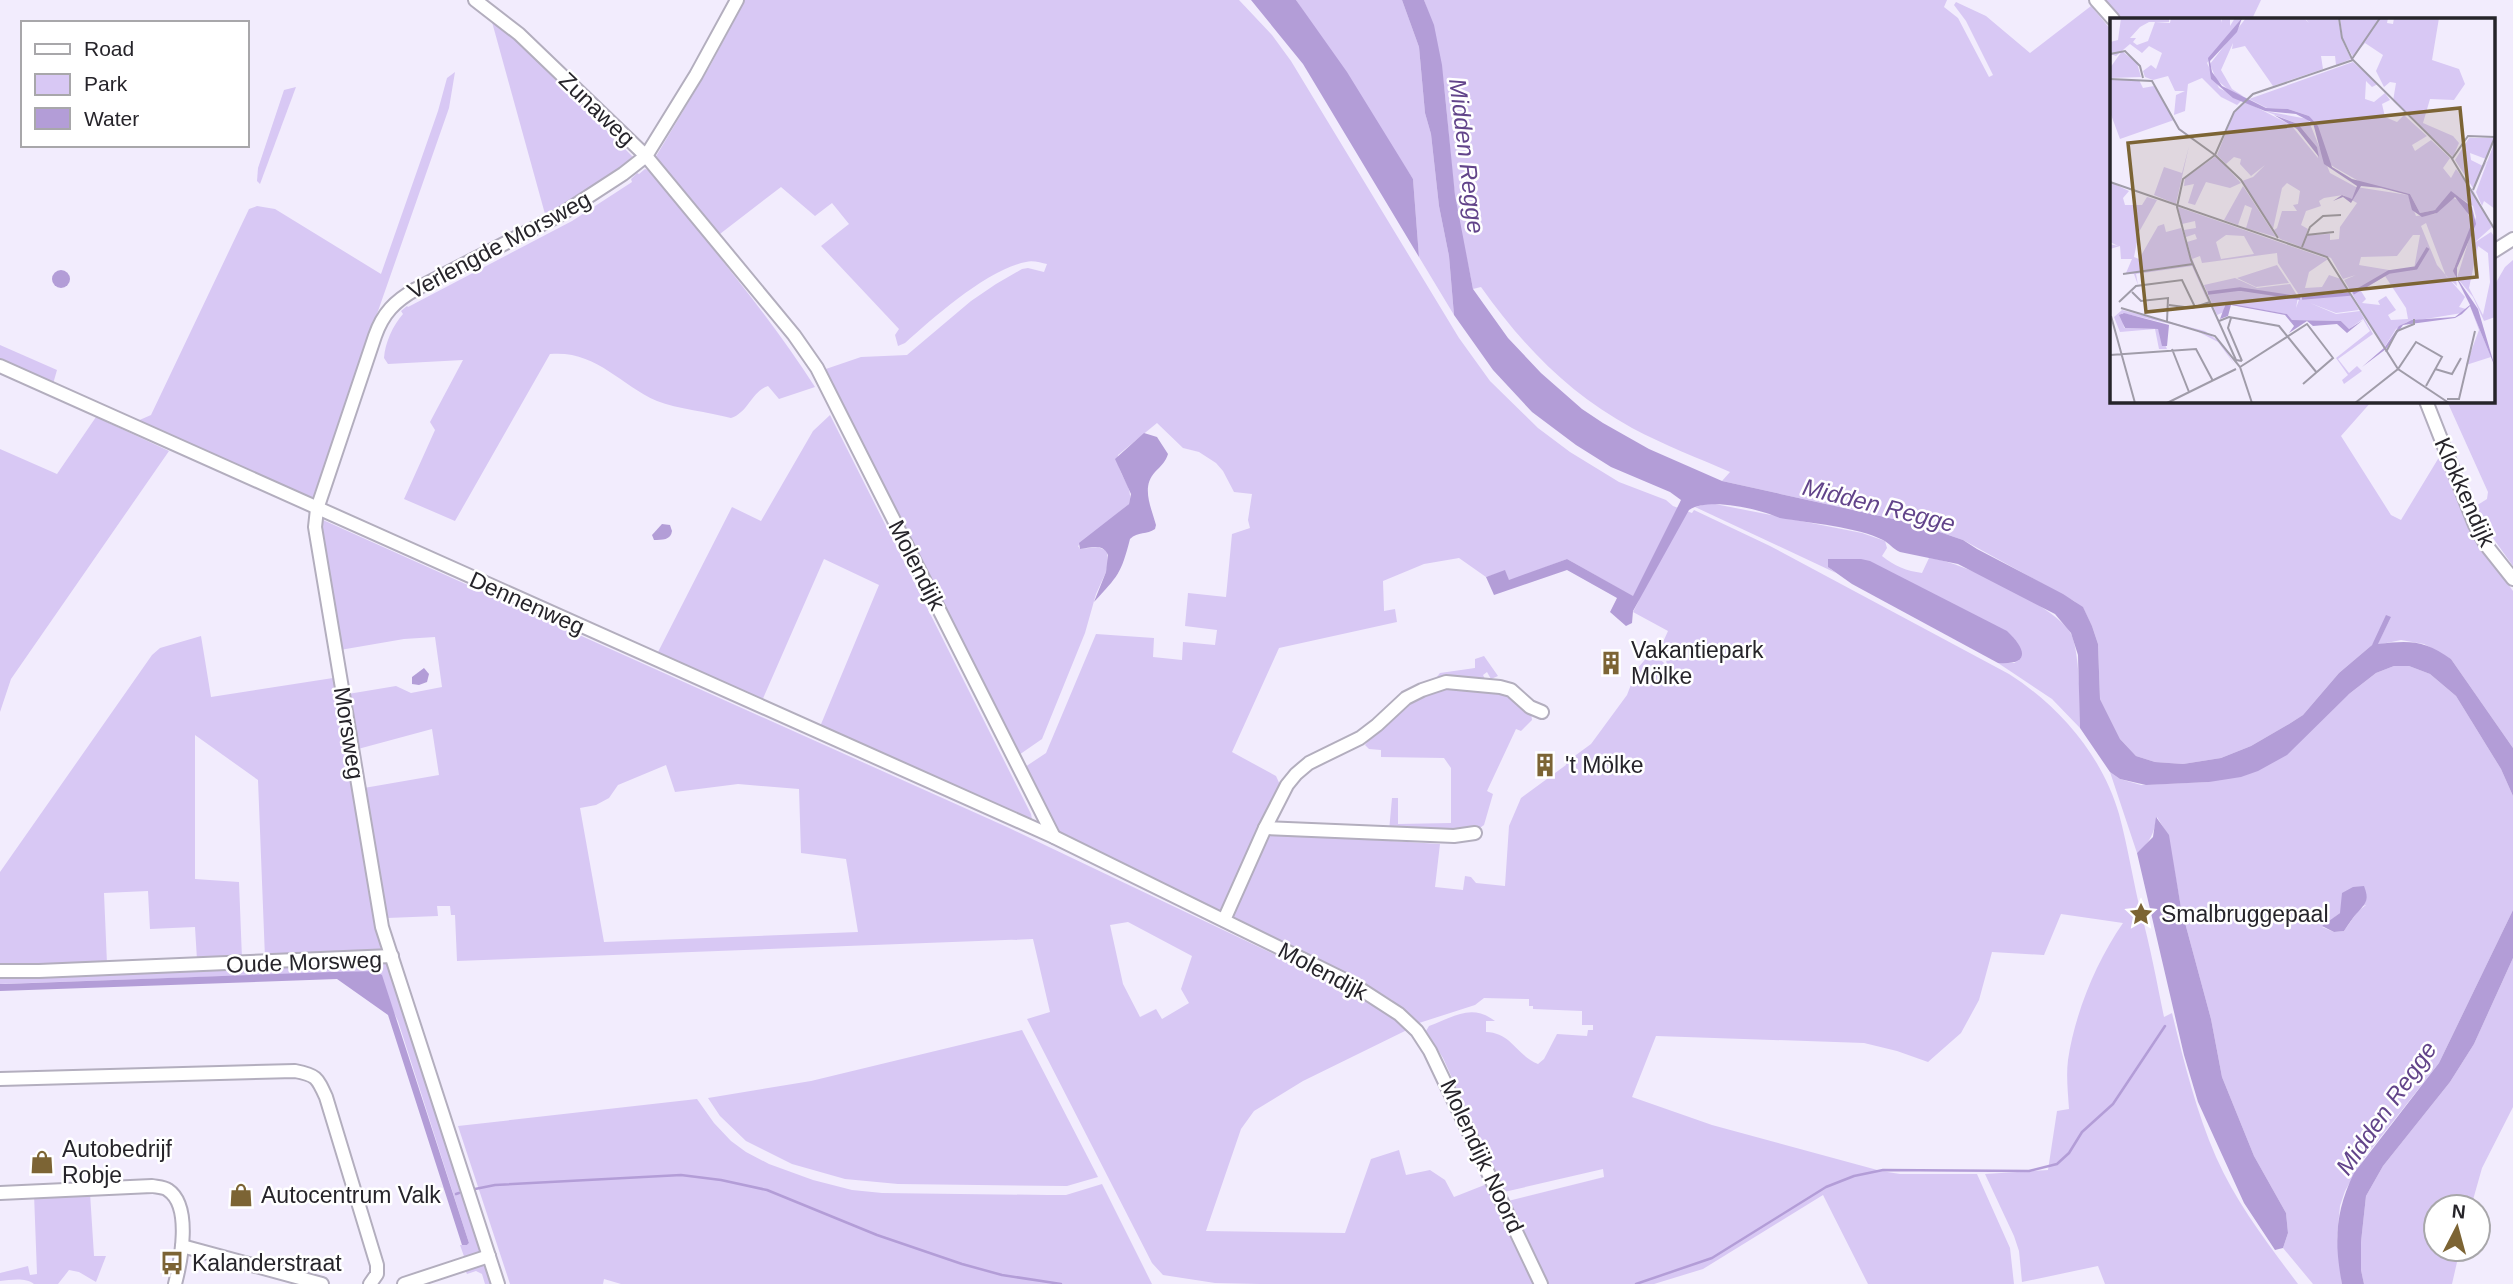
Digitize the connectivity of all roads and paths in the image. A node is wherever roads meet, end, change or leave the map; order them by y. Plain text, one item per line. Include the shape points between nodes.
1 (475, 0) edge
2 (737, 0) edge
3 (2096, 0) edge
4 (2112, 18) edge
5 (646, 156) junction
6 (2513, 239) edge
7 (2496, 250) edge
8 (0, 366) edge
9 (2426, 402) edge
10 (317, 509) junction
11 (2513, 579) edge
12 (1542, 712) dead end
13 (1265, 828) junction
14 (1475, 833) dead end
15 (1054, 836) junction
16 (1224, 920) junction
17 (391, 956) junction
18 (0, 971) edge
19 (1417, 1031) joint
20 (0, 1079) edge
21 (0, 1193) edge
22 (182, 1247) junction
23 (489, 1256) junction
24 (376, 1283) edge
25 (175, 1284) edge
26 (322, 1284) edge
27 (404, 1284) edge
28 (499, 1284) edge
29 (1541, 1284) edge

1 - 5 street, Zunaweg via 519,34
2 - 5 street, Zunaweg
3 - 4 street
5 - 10 street, Verlengde Morsweg via 584,201 416,289 391,307 375,336
5 - 15 street, Molendijk via 817,368
6 - 7 street
8 - 10 street, Dennenweg
9 - 11 street, Klokkendijk via 2475,525
10 - 15 street, Dennenweg
10 - 17 street, Morsweg via 315,527 362,812
12 - 13 street via 1507,688 1446,682 1422,690 1360,738 1296,774
13 - 14 street
13 - 16 street
15 - 16 street, Molendijk
16 - 19 street, Molendijk via 1352,983
17 - 18 street, Oude Morsweg
17 - 23 street, Oude Morsweg
19 - 29 street, Molendijk Noord via 1442,1071
20 - 24 street via 312,1074 326,1097 377,1265
21 - 22 street via 167,1189 181,1210
22 - 25 street
22 - 26 street
23 - 27 street
23 - 28 street, Oude Morsweg

